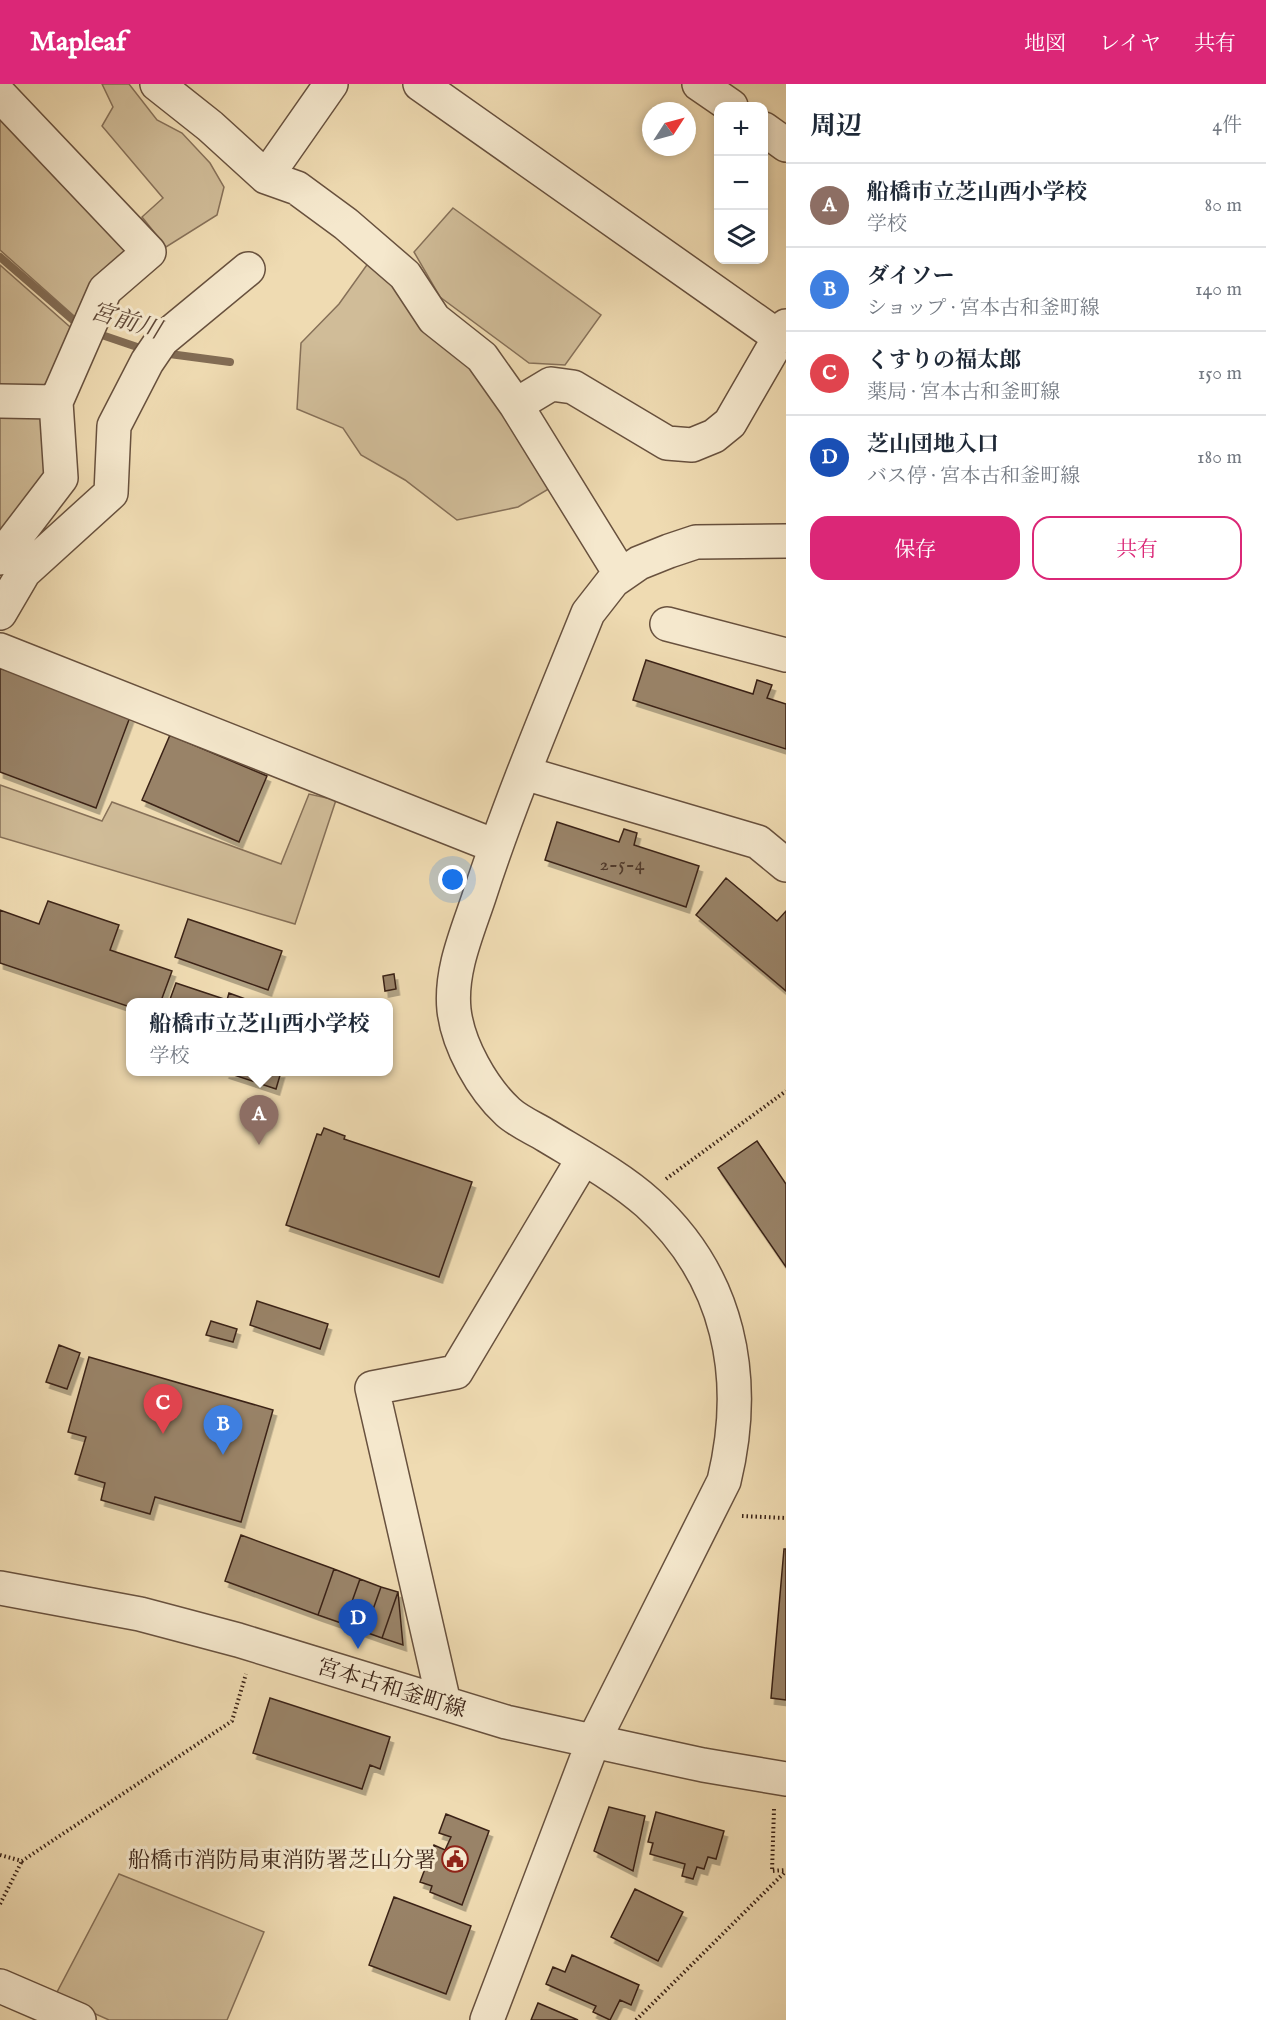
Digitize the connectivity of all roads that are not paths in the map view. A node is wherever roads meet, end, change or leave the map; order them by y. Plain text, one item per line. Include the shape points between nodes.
1 (157, 84) edge
2 (331, 84) edge
3 (699, 84) edge
4 (430, 87) edge
5 (0, 95) edge
6 (725, 102) edge
7 (768, 132) edge
8 (786, 145) edge
9 (266, 177) junction
10 (248, 269) dead end
11 (782, 331) edge
12 (0, 401) edge
13 (56, 402) junction
14 (516, 405) junction
15 (786, 541) edge
16 (0, 558) edge
17 (621, 575) junction
18 (0, 613) edge
19 (667, 624) dead end
20 (0, 650) edge
21 (786, 655) edge
22 (524, 772) junction
23 (495, 846) junction
24 (786, 865) edge
25 (583, 1159) junction
26 (0, 1588) edge
27 (444, 1703) junction
28 (593, 1742) junction
29 (780, 1790) edge
30 (0, 1986) edge
31 (79, 2020) edge
32 (488, 2020) edge

1 - 9 street
2 - 9 street
3 - 6 street
4 - 11 street
5 - 13 street via 149,252 105,290
7 - 8 street
9 - 14 street via 297,188 346,224 405,276 434,319 482,357
10 - 18 street via 154,351 114,426 111,493 24,572
11 - 14 street via 730,423 714,436 692,445 667,443 573,387 551,384
12 - 13 street
13 - 16 street via 61,478
14 - 17 street
15 - 17 street via 696,542 639,563
17 - 22 street via 588,613
19 - 21 street
20 - 23 street
22 - 23 street
22 - 24 street via 758,842
23 - 25 street via 459,958 454,1001 460,1035 482,1080 509,1113
25 - 27 street via 456,1372 372,1388
25 - 28 street via 647,1202 680,1237 695,1260 716,1299 728,1334 736,1394 732,1450 724,1481
26 - 27 street, 宮本古和釜町線 via 140,1614
27 - 28 street, 宮本古和釜町線
28 - 29 street, 宮本古和釜町線 via 703,1765
28 - 32 street
30 - 31 street

